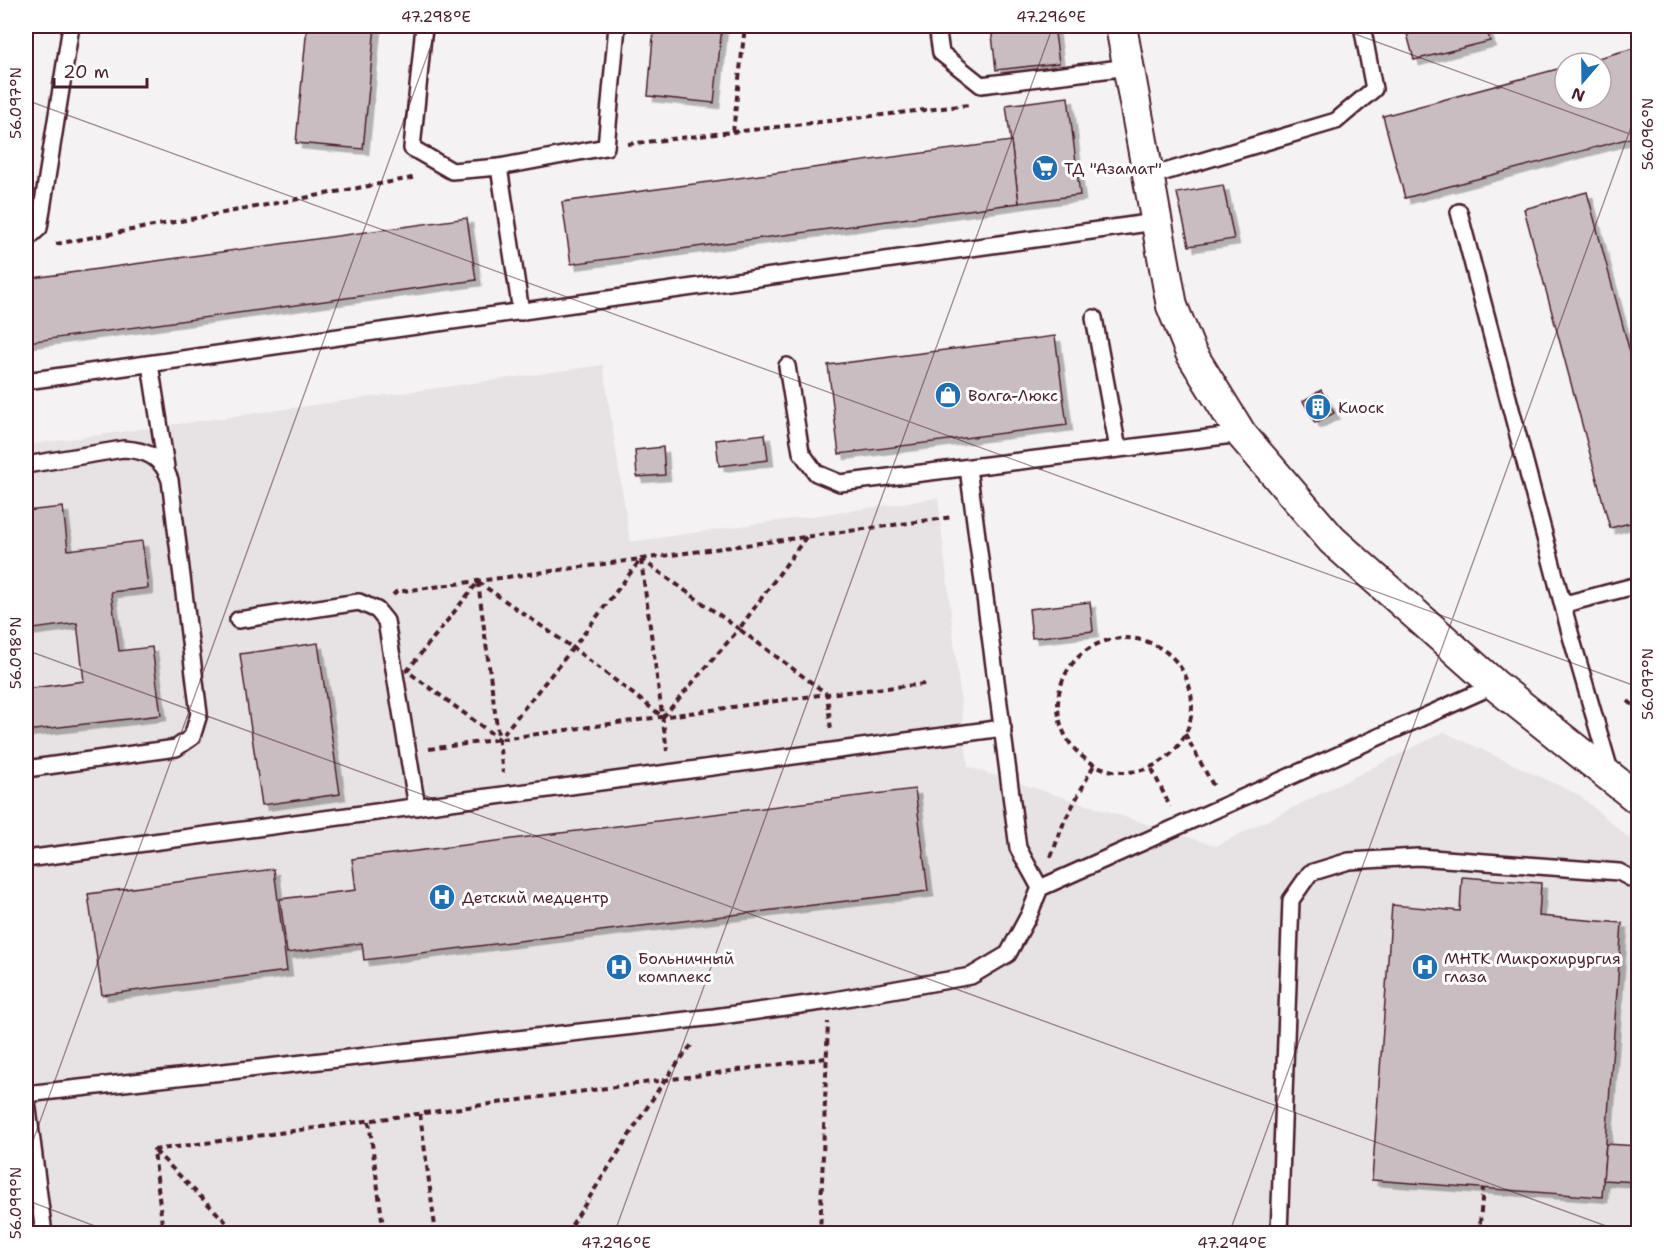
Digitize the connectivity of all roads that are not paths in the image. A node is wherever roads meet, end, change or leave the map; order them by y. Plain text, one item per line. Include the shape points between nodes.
1 (71, 26) edge
2 (424, 26) edge
3 (617, 26) edge
4 (937, 26) edge
5 (1121, 26) edge
6 (1362, 26) edge
7 (1129, 67) junction
8 (499, 167) junction
9 (1148, 177) junction
10 (1459, 212) dead end
11 (1155, 222) junction
12 (26, 240) edge
13 (521, 312) junction
14 (1094, 318) dead end
15 (150, 364) junction
16 (787, 366) dead end
17 (26, 381) edge
18 (1241, 434) junction
19 (1118, 449) junction
20 (26, 465) edge
21 (165, 467) junction
22 (968, 468) junction
23 (1638, 585) edge
24 (1565, 604) junction
25 (238, 620) dead end
26 (1495, 685) junction
27 (1003, 728) junction
28 (26, 769) edge
29 (1612, 776) junction
30 (1638, 799) edge
31 (417, 807) junction
32 (26, 859) edge
33 (1638, 882) edge
34 (1040, 888) junction
35 (26, 1094) edge
36 (44, 1233) edge
37 (1279, 1233) edge

1 - 12 lane via 39,228
2 - 8 lane via 412,148 452,171
3 - 8 lane via 606,147
4 - 7 lane via 941,53 981,85
5 - 7 street
6 - 9 lane via 1374,89 1336,121
7 - 9 street
8 - 13 lane
9 - 11 street
10 - 24 lane
11 - 13 lane
11 - 18 street via 1172,306 1191,353
13 - 15 lane
14 - 19 lane
15 - 17 lane
15 - 21 lane
16 - 22 lane via 801,452 816,473 840,483
18 - 19 lane
18 - 26 street via 1332,540
19 - 22 lane
20 - 21 lane via 123,449 153,455
21 - 28 lane via 170,480 197,727 186,744 176,748
22 - 27 lane
23 - 24 lane
24 - 29 lane
25 - 31 lane via 359,602 377,610 386,621
26 - 29 street
26 - 34 lane
27 - 31 lane
27 - 34 lane via 1018,848
29 - 30 street
31 - 32 lane
33 - 37 lane via 1619,872 1418,857 1349,861 1310,873 1291,900
34 - 35 lane via 1008,954 971,976 714,1017
35 - 36 lane

